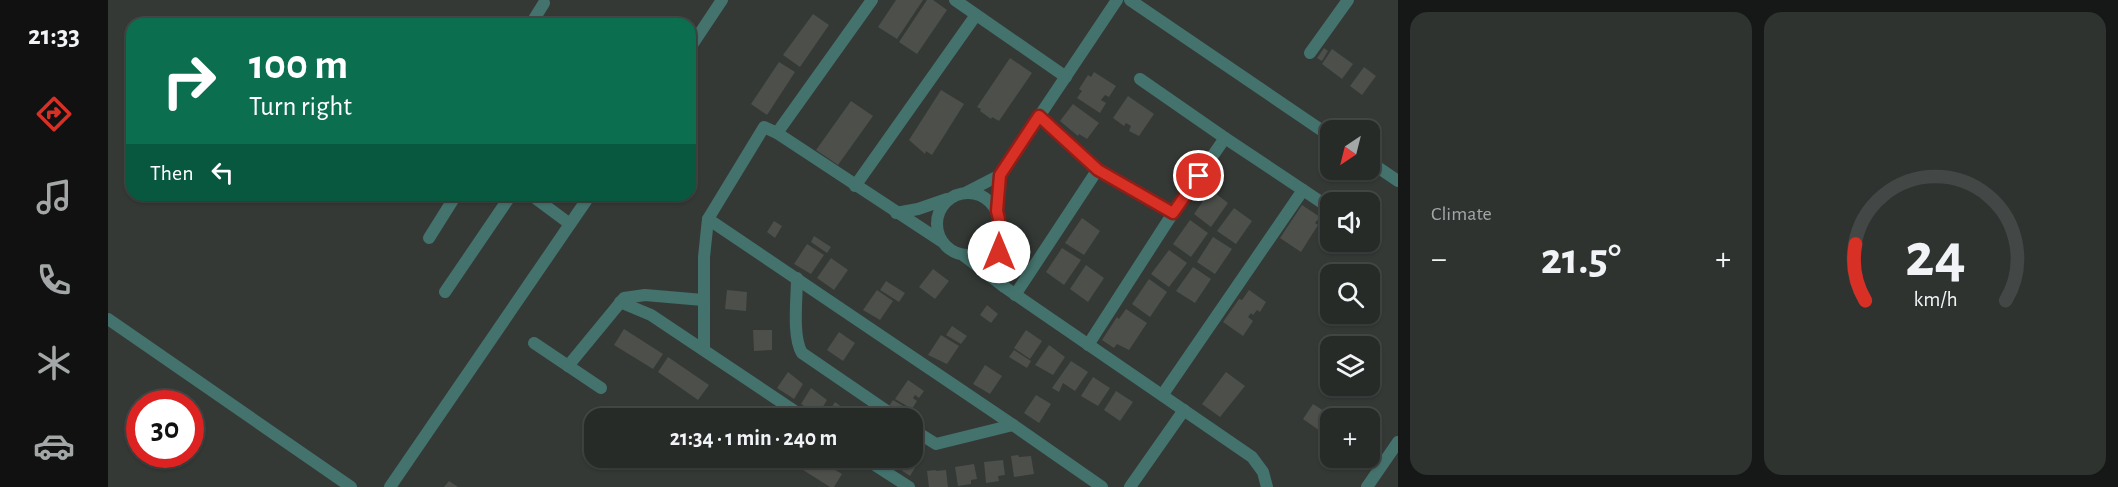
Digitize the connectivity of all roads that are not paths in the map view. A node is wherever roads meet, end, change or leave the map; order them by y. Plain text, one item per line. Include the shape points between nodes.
1 (722, 0) edge
2 (872, 0) edge
3 (955, 0) edge
4 (1117, 0) edge
5 (1130, 0) edge
6 (1348, 0) edge
7 (544, 3) dead end
8 (976, 15) junction
9 (535, 18) edge
10 (696, 39) edge
11 (1310, 53) dead end
12 (1066, 77) junction
13 (1140, 79) dead end
14 (1039, 116) junction
15 (1320, 129) edge
16 (777, 133) junction
17 (1225, 138) junction
18 (1380, 169) edge
19 (1098, 170) junction
20 (1000, 175) junction
21 (1398, 181) edge
22 (855, 186) junction
23 (1303, 190) junction
24 (967, 192) junction
25 (951, 197) junction
26 (452, 201) edge
27 (506, 201) edge
28 (539, 201) edge
29 (586, 201) edge
30 (1320, 201) edge
31 (997, 211) junction
32 (896, 213) junction
33 (1173, 213) junction
34 (708, 219) junction
35 (570, 224) junction
36 (997, 235) junction
37 (429, 238) dead end
38 (941, 241) junction
39 (963, 255) junction
40 (797, 278) junction
41 (1003, 286) junction
42 (445, 292) dead end
43 (1015, 295) junction
44 (703, 300) junction
45 (620, 302) junction
46 (108, 319) edge
47 (534, 343) dead end
48 (1088, 345) junction
49 (704, 349) junction
50 (568, 366) junction
51 (601, 388) dead end
52 (1163, 394) junction
53 (790, 408) edge
54 (882, 408) edge
55 (1184, 410) junction
56 (1013, 424) junction
57 (923, 436) edge
58 (1398, 442) edge
59 (880, 468) edge
60 (351, 487) edge
61 (390, 487) edge
62 (909, 487) edge
63 (1102, 487) edge
64 (1130, 487) edge
65 (1267, 487) edge
66 (1367, 487) edge

1 - 10 street
2 - 16 street
3 - 8 street
4 - 12 street
5 - 15 street
6 - 11 street
7 - 9 street
8 - 12 street
8 - 22 street
12 - 14 street
13 - 17 street
14 - 19 street
14 - 20 street
16 - 22 street
16 - 34 street via 762,129
17 - 23 street
17 - 33 street
18 - 21 street
19 - 33 street
19 - 43 street
20 - 24 street
20 - 31 street
22 - 32 street
23 - 30 street
23 - 52 street
24 - 25 street
24 - 31 street via 984,197
25 - 32 street
25 - 38 street via 937,217
26 - 37 street
27 - 42 street
28 - 35 street
29 - 35 street
31 - 36 street
32 - 38 street
33 - 48 street
34 - 40 street
34 - 44 street
35 - 61 street
36 - 39 street via 984,251
36 - 41 street
38 - 39 street
39 - 41 street
40 - 54 street via 798,348
40 - 56 street
41 - 43 street
43 - 48 street
44 - 45 street via 636,295
44 - 49 street
45 - 49 street via 651,315
45 - 50 street
46 - 60 street
47 - 50 street
48 - 52 street
49 - 53 street
50 - 51 street
52 - 55 street
55 - 64 street
55 - 65 street via 1252,457 1263,472
56 - 57 street via 936,444
56 - 63 street
58 - 66 street
59 - 62 street

